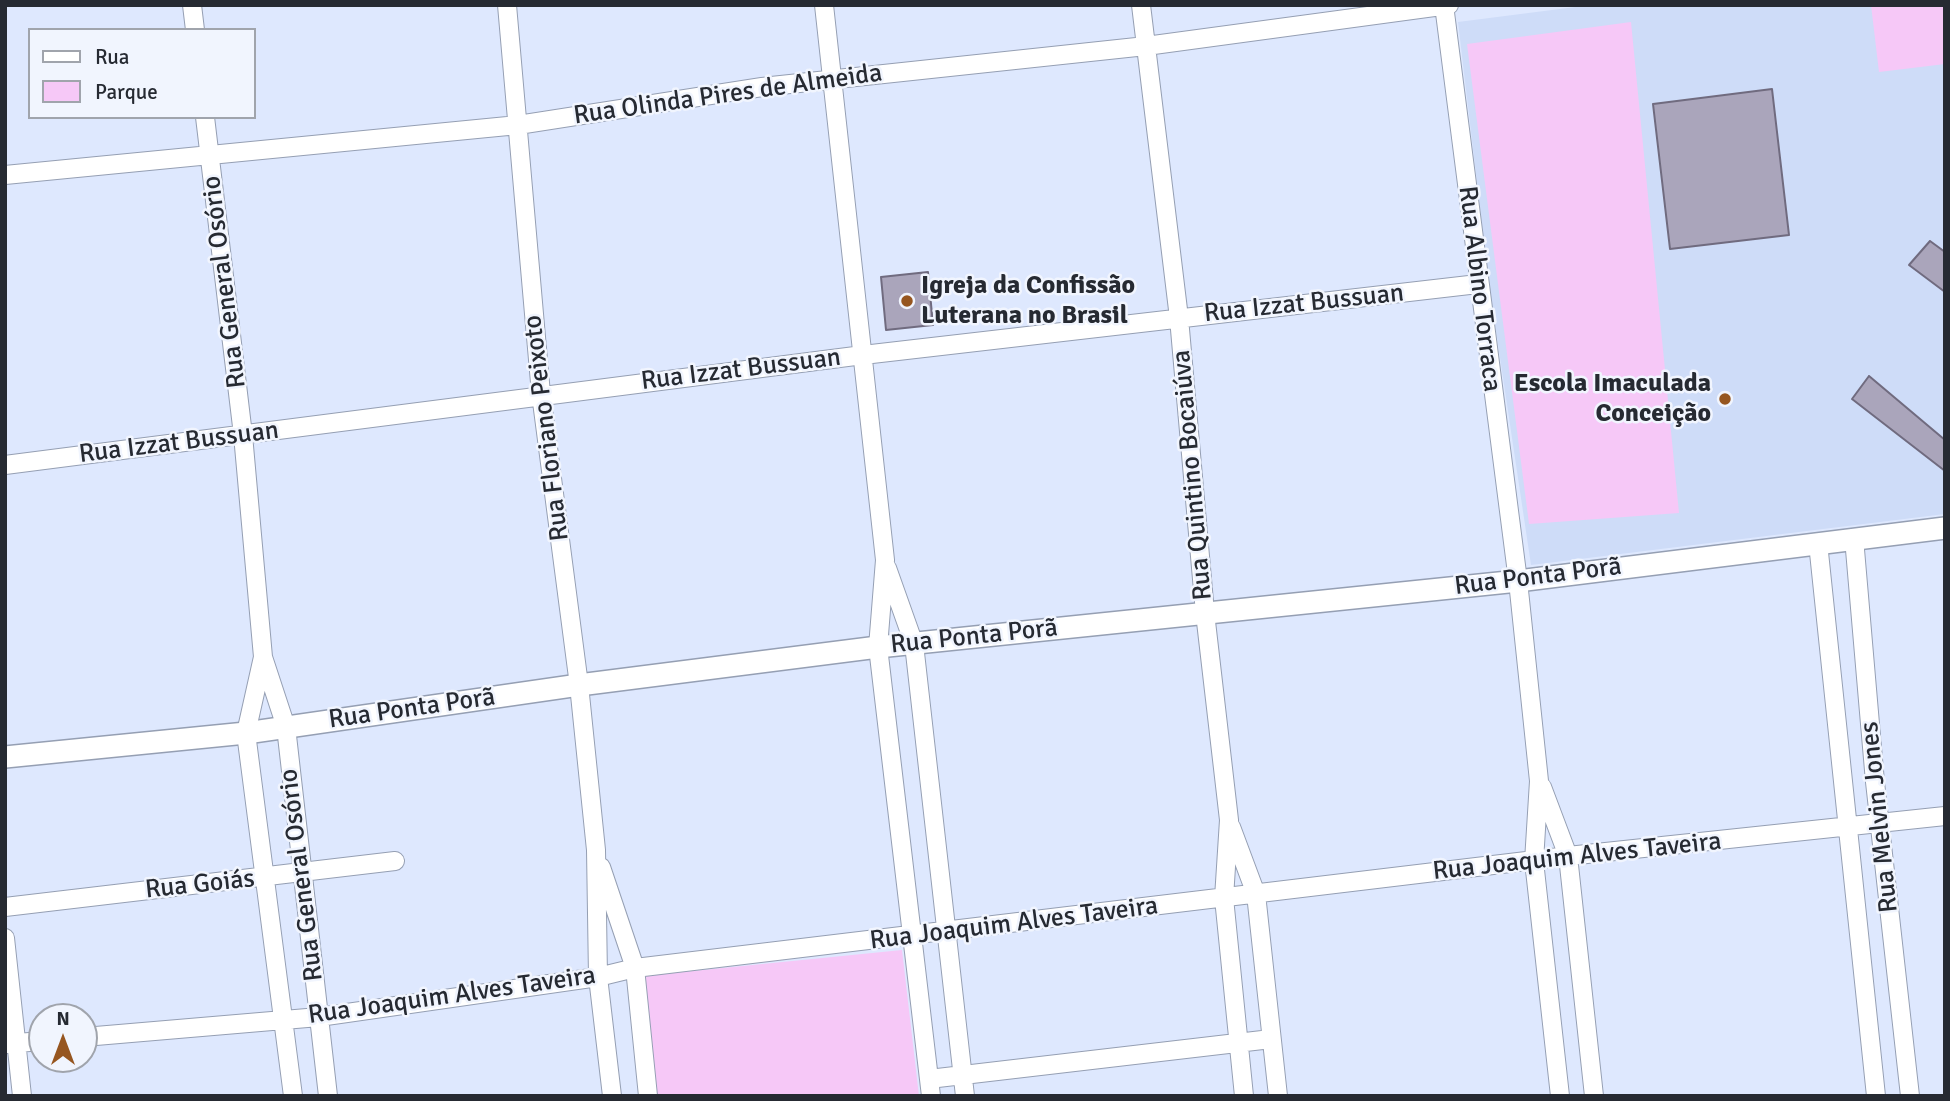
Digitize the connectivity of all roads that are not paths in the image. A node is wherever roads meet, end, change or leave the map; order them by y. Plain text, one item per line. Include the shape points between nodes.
1 (192, 5) edge
2 (507, 5) edge
3 (824, 5) edge
4 (1141, 5) edge
5 (1446, 5) edge
6 (195, 28) edge
7 (1146, 46) junction
8 (832, 79) junction
9 (205, 119) edge
10 (518, 125) junction
11 (209, 154) junction
12 (5, 175) edge
13 (1478, 284) junction
14 (1179, 318) junction
15 (863, 355) junction
16 (541, 394) junction
17 (243, 435) junction
18 (5, 465) edge
19 (1945, 528) edge
20 (1854, 538) junction
21 (1818, 543) junction
22 (884, 560) junction
23 (1518, 581) junction
24 (1205, 613) junction
25 (914, 644) junction
26 (878, 647) junction
27 (262, 657) junction
28 (579, 685) junction
29 (286, 727) junction
30 (246, 733) junction
31 (5, 757) edge
32 (1539, 781) junction
33 (1945, 816) edge
34 (1229, 820) junction
35 (1879, 823) junction
36 (1846, 827) junction
37 (596, 850) junction
38 (1568, 856) junction
39 (395, 861) dead end
40 (1534, 861) junction
41 (300, 872) junction
42 (265, 878) junction
43 (1256, 894) junction
44 (1224, 898) junction
45 (5, 907) edge
46 (947, 932) junction
47 (912, 937) junction
48 (5, 938) edge
49 (635, 968) junction
50 (598, 977) junction
51 (319, 1017) junction
52 (284, 1019) junction
53 (98, 1036) edge
54 (1271, 1039) junction
55 (28, 1042) edge
56 (1237, 1043) junction
57 (10, 1044) edge
58 (963, 1075) junction
59 (930, 1087) edge
60 (22, 1096) edge
61 (293, 1096) edge
62 (328, 1096) edge
63 (612, 1096) edge
64 (649, 1096) edge
65 (965, 1096) edge
66 (1244, 1096) edge
67 (1278, 1096) edge
68 (1560, 1096) edge
69 (1594, 1096) edge
70 (1876, 1096) edge
71 (1910, 1096) edge

1 - 6 street
2 - 10 street, Rua Floriano Peixoto
3 - 8 street
4 - 7 street, Rua Quintino Bocaiúva
5 - 7 street, Rua Olinda Pires de Almeida
5 - 13 street, Rua Albino Torraca
7 - 8 street, Rua Olinda Pires de Almeida
7 - 14 street, Rua Quintino Bocaiúva
8 - 10 street, Rua Olinda Pires de Almeida
8 - 15 street
9 - 11 street, Rua General Osório
10 - 11 street, Rua Olinda Pires de Almeida
10 - 16 street, Rua Floriano Peixoto
11 - 12 street, Rua Olinda Pires de Almeida
11 - 17 street, Rua General Osório
13 - 14 street, Rua Izzat Bussuan
13 - 23 street, Rua Albino Torraca
14 - 15 street, Rua Izzat Bussuan
14 - 24 street, Rua Quintino Bocaiúva
15 - 16 street, Rua Izzat Bussuan
15 - 22 street
16 - 17 street, Rua Izzat Bussuan
16 - 28 street, Rua Floriano Peixoto
17 - 18 street, Rua Izzat Bussuan
17 - 27 street, Rua General Osório
19 - 20 street, Rua Ponta Porã
20 - 21 street, Rua Ponta Porã
20 - 35 street, Rua Melvin Jones
21 - 23 street, Rua Ponta Porã
21 - 36 street, Rua Melvin Jones
22 - 25 street
22 - 26 street
23 - 24 street, Rua Ponta Porã
23 - 32 street, Rua Albino Torraca
24 - 25 street, Rua Ponta Porã
24 - 34 street, Rua Quintino Bocaiúva
25 - 26 street, Rua Ponta Porã
25 - 46 street
26 - 28 street, Rua Ponta Porã
26 - 47 street
27 - 29 street, Rua General Osório
27 - 30 street, Rua General Osório
28 - 29 street, Rua Ponta Porã
28 - 37 street, Rua Floriano Peixoto
29 - 30 street, Rua Ponta Porã
29 - 41 street, Rua General Osório
30 - 31 street, Rua Ponta Porã
30 - 42 street, Rua General Osório
32 - 38 street, Rua Albino Torraca
32 - 40 street, Rua Albino Torraca
33 - 35 street, Rua Joaquim Alves Taveira
34 - 43 street, Rua Quintino Bocaiúva
34 - 44 street, Rua Quintino Bocaiúva
35 - 36 street, Rua Joaquim Alves Taveira
35 - 71 street, Rua Melvin Jones
36 - 38 street, Rua Joaquim Alves Taveira
36 - 70 street, Rua Melvin Jones
37 - 49 street, Rua Floriano Peixoto
37 - 50 street, Rua Floriano Peixoto
38 - 40 street, Rua Joaquim Alves Taveira
38 - 69 street, Rua Albino Torraca
39 - 41 street, Rua Goiás
40 - 43 street, Rua Joaquim Alves Taveira
40 - 68 street, Rua Albino Torraca
41 - 42 street, Rua Goiás
41 - 51 street, Rua General Osório
42 - 45 street, Rua Goiás
42 - 52 street, Rua General Osório
43 - 44 street, Rua Joaquim Alves Taveira
43 - 54 street, Rua Quintino Bocaiúva
44 - 46 street, Rua Joaquim Alves Taveira
44 - 56 street, Rua Quintino Bocaiúva
46 - 47 street, Rua Joaquim Alves Taveira
46 - 58 street
47 - 49 street, Rua Joaquim Alves Taveira
47 - 59 street
48 - 57 street
49 - 50 street, Rua Joaquim Alves Taveira
49 - 64 street, Rua Floriano Peixoto
50 - 51 street, Rua Joaquim Alves Taveira
50 - 63 street, Rua Floriano Peixoto
51 - 52 street, Rua Joaquim Alves Taveira
51 - 62 street, Rua General Osório
52 - 53 street, Rua Joaquim Alves Taveira
52 - 61 street, Rua General Osório
54 - 56 street
54 - 67 street, Rua Quintino Bocaiúva
55 - 57 street
56 - 58 street
56 - 66 street, Rua Quintino Bocaiúva
57 - 60 street
58 - 59 street
58 - 65 street

